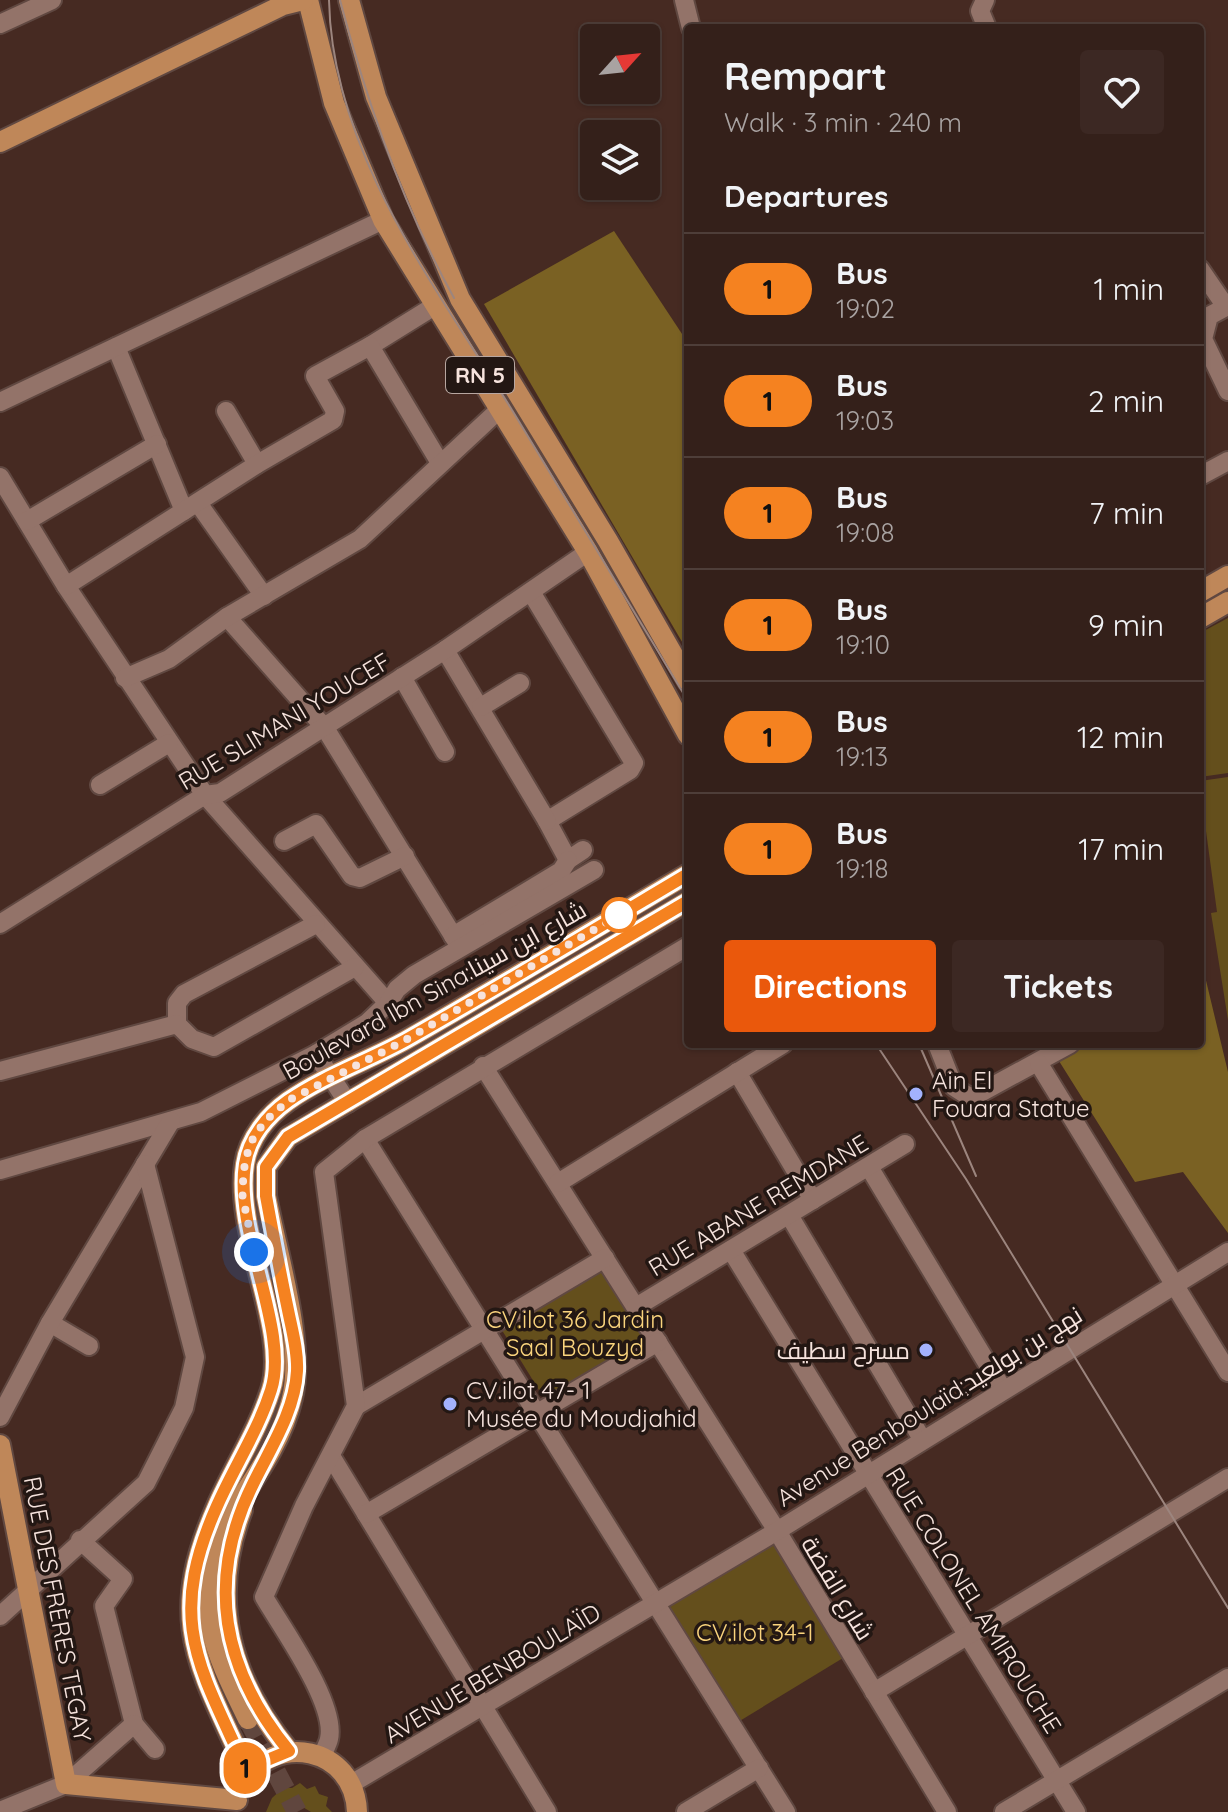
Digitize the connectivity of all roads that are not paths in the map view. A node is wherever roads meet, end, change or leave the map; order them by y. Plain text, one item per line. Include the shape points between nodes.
1 (52, 0) edge
2 (305, 0) edge
3 (349, 0) edge
4 (684, 0) edge
5 (985, 0) edge
6 (0, 24) edge
7 (690, 24) edge
8 (985, 24) edge
9 (0, 142) edge
10 (383, 220) junction
11 (1204, 275) edge
12 (436, 305) junction
13 (1227, 307) edge
14 (1204, 335) edge
15 (1204, 341) edge
16 (370, 346) junction
17 (116, 347) junction
18 (1228, 391) edge
19 (0, 402) edge
20 (501, 408) junction
21 (226, 411) dead end
22 (157, 444) junction
23 (1228, 461) edge
24 (440, 463) junction
25 (257, 464) junction
26 (1204, 474) edge
27 (0, 477) edge
28 (191, 507) junction
29 (27, 521) junction
30 (588, 552) junction
31 (1228, 576) edge
32 (66, 586) junction
33 (1204, 590) edge
34 (531, 592) junction
35 (264, 596) junction
36 (1228, 602) edge
37 (1204, 616) edge
38 (227, 617) junction
39 (445, 650) junction
40 (684, 674) edge
41 (402, 677) junction
42 (125, 678) junction
43 (520, 683) dead end
44 (481, 707) junction
45 (325, 728) junction
46 (684, 728) edge
47 (169, 743) junction
48 (445, 752) dead end
49 (100, 785) dead end
50 (205, 795) junction
51 (547, 821) junction
52 (284, 841) dead end
53 (405, 856) junction
54 (594, 870) dead end
55 (684, 876) edge
56 (684, 903) edge
57 (0, 924) edge
58 (316, 924) junction
59 (456, 942) junction
60 (684, 948) edge
61 (355, 967) junction
62 (383, 1008) junction
63 (177, 1024) junction
64 (776, 1048) edge
65 (939, 1048) edge
66 (1064, 1048) edge
67 (316, 1054) junction
68 (1039, 1064) junction
69 (483, 1066) junction
70 (0, 1071) edge
71 (737, 1072) junction
72 (333, 1078) junction
73 (348, 1103) junction
74 (171, 1121) junction
75 (365, 1139) junction
76 (905, 1144) dead end
77 (145, 1164) junction
78 (869, 1167) junction
79 (0, 1170) edge
80 (558, 1183) junction
81 (813, 1200) junction
82 (789, 1215) junction
83 (731, 1250) junction
84 (1228, 1252) edge
85 (605, 1258) junction
86 (1174, 1282) junction
87 (636, 1307) junction
88 (50, 1323) junction
89 (485, 1329) junction
90 (658, 1342) junction
91 (89, 1346) dead end
92 (1228, 1372) edge
93 (1002, 1388) junction
94 (356, 1406) junction
95 (538, 1413) junction
96 (0, 1417) edge
97 (922, 1439) junction
98 (0, 1445) edge
99 (331, 1456) junction
100 (233, 1473) junction
101 (867, 1474) junction
102 (1228, 1478) edge
103 (250, 1489) junction
104 (366, 1514) junction
105 (222, 1528) junction
106 (777, 1531) junction
107 (80, 1540) junction
108 (26, 1592) junction
109 (657, 1603) junction
110 (0, 1616) edge
111 (967, 1636) junction
112 (1228, 1678) edge
113 (874, 1692) junction
114 (484, 1706) junction
115 (248, 1719) tunnel mouth
116 (134, 1724) junction
117 (155, 1749) dead end
118 (289, 1751) junction
119 (322, 1756) junction
120 (759, 1768) junction
121 (248, 1774) junction
122 (1056, 1781) junction
123 (66, 1784) junction
124 (351, 1784) junction
125 (237, 1806) edge
126 (0, 1811) edge
127 (357, 1812) edge
128 (547, 1812) edge
129 (686, 1812) edge
130 (786, 1812) edge
131 (947, 1812) edge
132 (1004, 1812) edge
133 (1076, 1812) edge

1 - 6 street
2 - 9 main road via 283,5
2 - 10 main road, RN 5 via 334,103
3 - 40 main road, RN 5 via 376,97 460,299 601,527
4 - 7 street
5 - 8 street via 980,11
10 - 12 main road, RN 5
10 - 17 street
11 - 13 street
12 - 16 street
12 - 20 main road, RN 5
13 - 14 street via 1209,316
15 - 18 street
16 - 24 street
16 - 25 street via 315,376 335,411 333,420
17 - 19 street
17 - 22 street
20 - 24 street
20 - 30 main road, RN 5
21 - 25 street
22 - 28 street
22 - 29 street
23 - 26 street
24 - 35 street via 360,539
25 - 28 street
27 - 29 street
28 - 32 street
28 - 35 street
29 - 32 street
30 - 34 street, RUE SLIMANI YOUCEF
30 - 46 main road, RN 5
31 - 33 main road
32 - 42 street
34 - 39 street, RUE SLIMANI YOUCEF
34 - 51 street via 634,763 616,787
35 - 38 street
36 - 37 main road
38 - 42 street via 169,659
38 - 45 street
39 - 41 street, RUE SLIMANI YOUCEF
39 - 44 street
41 - 45 street, RUE SLIMANI YOUCEF
41 - 48 street
42 - 47 street
43 - 44 street
44 - 51 street
45 - 50 street, RUE SLIMANI YOUCEF via 220,793
45 - 53 street
47 - 49 street
47 - 50 street
50 - 57 street, RUE SLIMANI YOUCEF
50 - 58 street
51 - 59 street via 575,855 561,871
52 - 53 street via 316,824 352,876 360,878
53 - 59 street
54 - 59 street
55 - 72 main road, Boulevard Ibn Sina:شارع ابن سينا
56 - 73 main road, Boulevard Ibn Sina:شارع ابن سينا
58 - 61 street
58 - 63 street via 184,994 177,1003
59 - 62 street via 397,989
60 - 69 street
61 - 62 street
61 - 63 street via 214,1047 192,1039
62 - 67 street
63 - 70 street
64 - 71 street
65 - 68 street via 954,1087 965,1096 978,1097
66 - 68 street
67 - 72 street
67 - 74 street via 201,1112
68 - 86 street
69 - 75 street
69 - 80 street, شارع الفضة
71 - 80 street
71 - 81 street
72 - 73 street
72 - 100 main road, Boulevard Ibn Sina:شارع ابن سينا via 289,1100 265,1121 245,1161 242,1193 276,1367 263,1413
73 - 103 main road, Boulevard Ibn Sina:شارع ابن سينا via 288,1137 266,1167 266,1196 297,1370 287,1413
74 - 77 street
74 - 79 street
75 - 89 street
75 - 94 street via 324,1172
76 - 78 street, RUE ABANE REMDANE
77 - 88 street
77 - 107 street via 195,1357 184,1408 146,1483
78 - 81 street, RUE ABANE REMDANE
78 - 93 street
80 - 85 street, شارع الفضة
81 - 82 street, RUE ABANE REMDANE
82 - 83 street, RUE ABANE REMDANE
82 - 97 street
83 - 87 street, RUE ABANE REMDANE
83 - 101 street, RUE COLONEL AMIROUCHE
84 - 86 street, Avenue Benboulaïd;نهج بن بولعيد
85 - 87 street, شارع الفضة
85 - 89 street
86 - 92 street
86 - 93 street, Avenue Benboulaïd;نهج بن بولعيد
87 - 90 street, شارع الفضة
88 - 91 street
88 - 96 street
89 - 94 street
89 - 95 street
90 - 95 street
90 - 106 street, شارع الفضة
93 - 97 street, Avenue Benboulaïd;نهج بن بولعيد
94 - 99 street
95 - 104 street
95 - 109 street
97 - 101 street, Avenue Benboulaïd;نهج بن بولعيد
98 - 108 main road, RUE DES FRÈRES TEGAY
99 - 104 street
99 - 119 street via 264,1597 328,1716 330,1737
100 - 105 main road
100 - 121 main road, Boulevard Ibn Sina:شارع ابن سينا via 201,1546 190,1627 204,1676
101 - 106 street, Avenue Benboulaïd;نهج بن بولعيد
101 - 111 street, RUE COLONEL AMIROUCHE
102 - 111 street
103 - 105 main road, Boulevard Ibn Sina:شارع ابن سينا
103 - 118 main road via 228,1558 226,1626 248,1688
104 - 114 street
105 - 115 main road via 207,1609 219,1657
106 - 109 street, Avenue Benboulaïd;نهج بن بولعيد
106 - 113 street, شارع الفضة
107 - 108 street
107 - 116 street via 123,1579 104,1606
108 - 110 street
108 - 123 main road, RUE DES FRÈRES TEGAY
109 - 114 street, AVENUE BENBOULAÏD
109 - 120 street
111 - 113 street
111 - 122 street, RUE COLONEL AMIROUCHE
112 - 122 street
113 - 131 street, شارع الفضة
114 - 124 street, AVENUE BENBOULAÏD
114 - 128 street
116 - 117 street
116 - 123 street
118 - 119 main road
118 - 121 main road
119 - 124 main road
120 - 129 street
120 - 130 street
121 - 125 main road
122 - 132 street
122 - 133 street, RUE COLONEL AMIROUCHE
123 - 125 main road
123 - 126 street
124 - 127 main road

